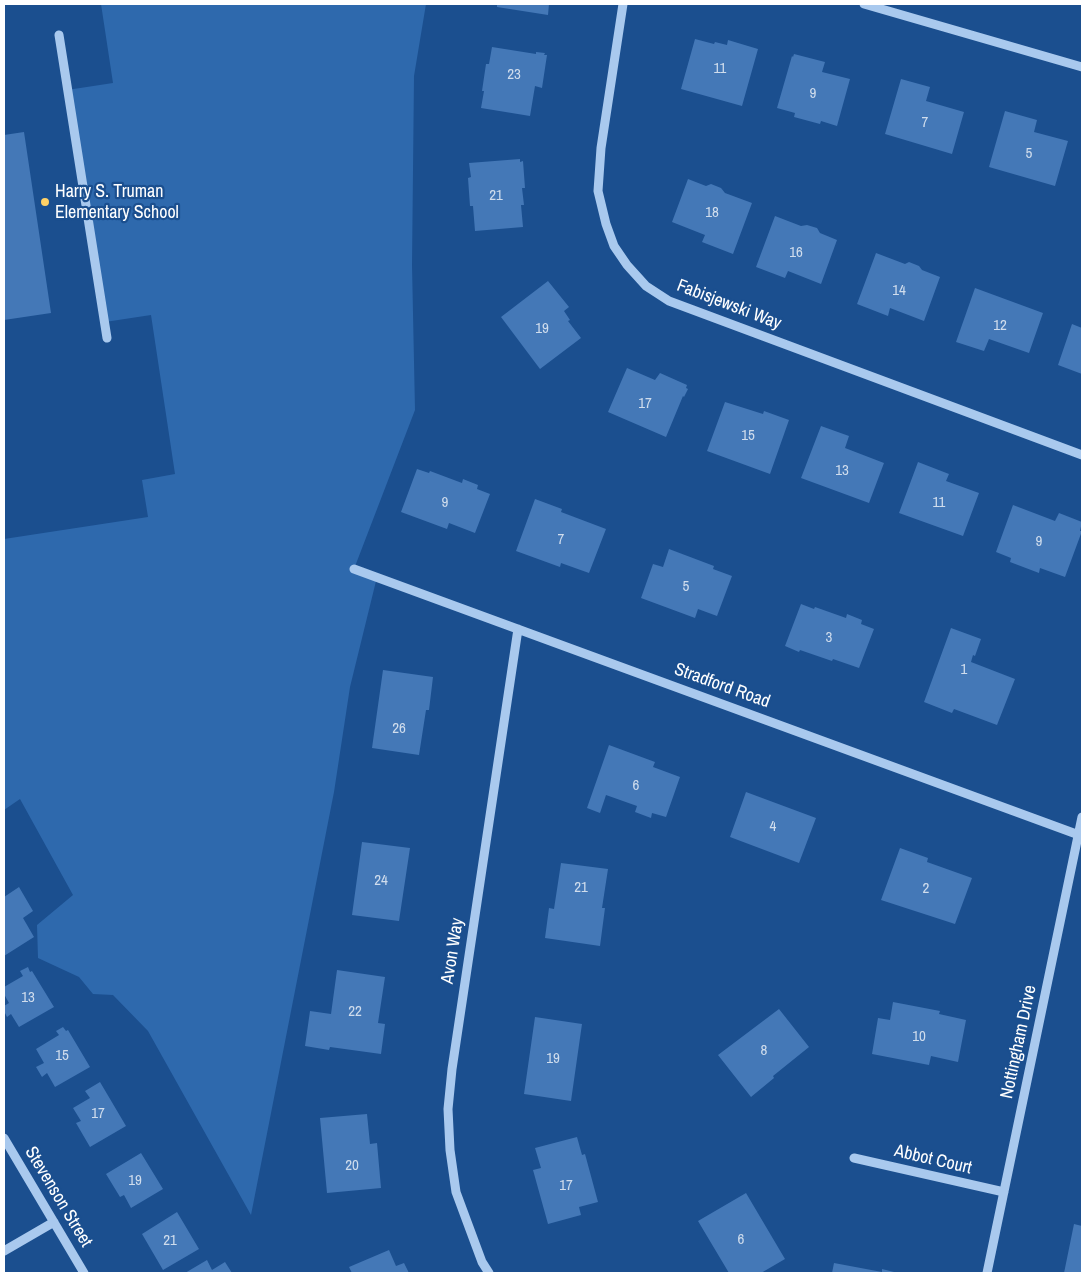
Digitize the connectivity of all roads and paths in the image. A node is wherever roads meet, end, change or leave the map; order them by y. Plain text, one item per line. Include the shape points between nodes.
1 (623, 4) edge
2 (864, 4) edge
3 (59, 35) dead end
4 (1082, 67) edge
5 (107, 338) dead end
6 (1082, 455) edge
7 (354, 569) dead end
8 (518, 629) junction
9 (1082, 817) edge
10 (1079, 835) junction
11 (4, 1138) edge
12 (854, 1158) dead end
13 (1004, 1192) junction
14 (54, 1222) junction
15 (4, 1251) edge
16 (84, 1273) edge
17 (489, 1273) edge
18 (987, 1273) edge

1 - 6 street, Fabisjewski Way via 601,148 598,191 614,246 646,286 669,301
2 - 4 street
3 - 5 street
7 - 8 street, Stradford Road
8 - 10 street, Stradford Road
8 - 17 street, Avon Way via 448,1109 456,1192
9 - 10 street, Nottingham Drive
10 - 13 street, Nottingham Drive
11 - 14 street, Stevenson Street
12 - 13 street, Abbot Court
13 - 18 street, Nottingham Drive
14 - 15 street
14 - 16 street, Stevenson Street

